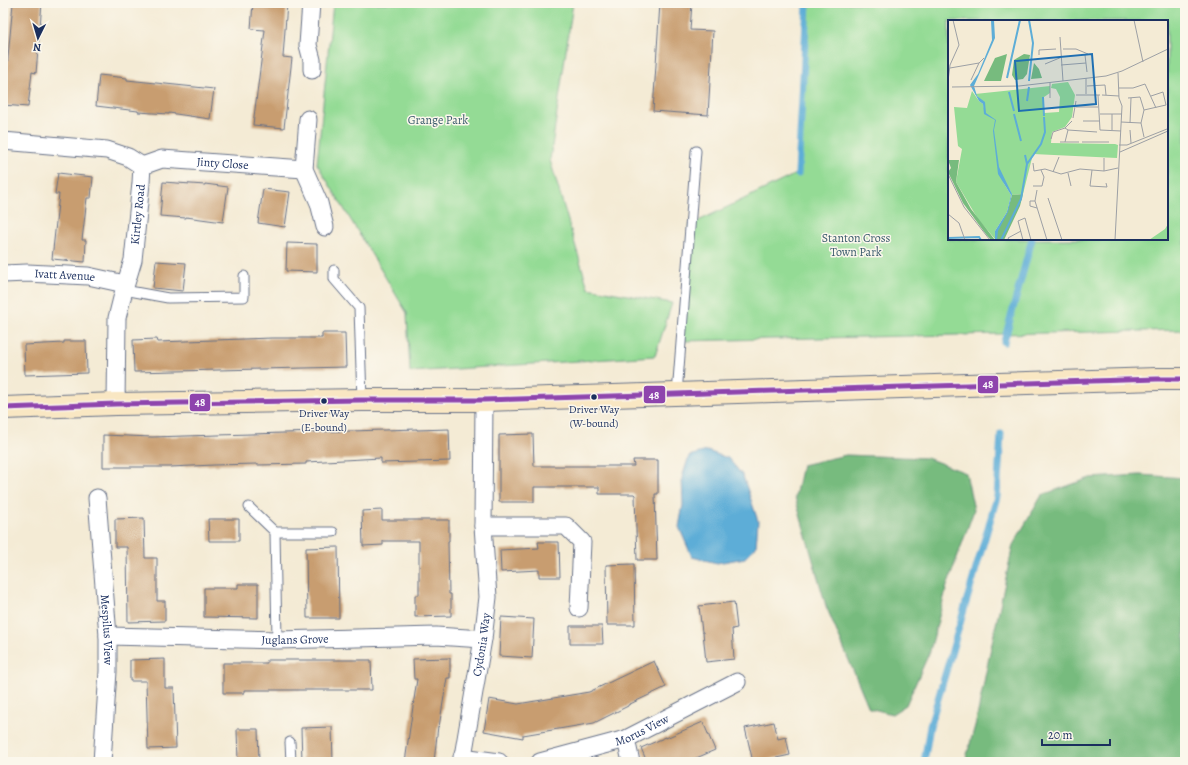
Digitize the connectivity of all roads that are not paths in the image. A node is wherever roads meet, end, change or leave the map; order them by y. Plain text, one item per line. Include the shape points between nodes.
1 (311, 3) edge
2 (312, 70) dead end
3 (308, 119) dead end
4 (3, 141) edge
5 (696, 151) dead end
6 (142, 166) junction
7 (304, 169) junction
8 (325, 227) dead end
9 (334, 270) dead end
10 (3, 274) edge
11 (244, 276) dead end
12 (124, 287) junction
13 (1185, 379) edge
14 (677, 394) junction
15 (362, 400) junction
16 (484, 400) junction
17 (116, 404) junction
18 (3, 408) edge
19 (97, 498) dead end
20 (249, 507) dead end
21 (483, 526) junction
22 (275, 532) junction
23 (333, 532) dead end
24 (579, 608) dead end
25 (108, 636) junction
26 (277, 640) junction
27 (483, 640) junction
28 (736, 682) dead end
29 (626, 740) junction
30 (290, 742) dead end
31 (462, 759) edge
32 (102, 762) edge
33 (292, 762) edge
34 (498, 762) edge
35 (540, 762) edge
36 (631, 762) edge

1 - 2 street via 308,45
3 - 7 street
4 - 6 street via 107,150 128,157
5 - 14 lane
6 - 7 street, Jinty Close via 162,159
6 - 12 street, Kirtley Road via 133,260
7 - 8 street via 319,203
9 - 15 lane via 334,279 360,308
10 - 12 street, Ivatt Avenue via 88,276
11 - 12 lane via 244,297 168,298
12 - 17 street, Kirtley Road via 117,318
13 - 14 main road
14 - 16 main road
15 - 16 main road
15 - 17 main road
16 - 21 street, Cydonia Way
17 - 18 main road
19 - 25 street, Mespilus View
20 - 22 lane
21 - 24 street via 566,526 582,542
21 - 27 street, Cydonia Way via 488,597
22 - 23 lane
22 - 26 lane
25 - 26 street, Juglans Grove
25 - 32 street, Mespilus View
26 - 27 street, Juglans Grove via 436,636
27 - 31 street, Cydonia Way
28 - 29 street, Morus View
29 - 35 street, Morus View
29 - 36 street
30 - 33 lane
31 - 34 street

